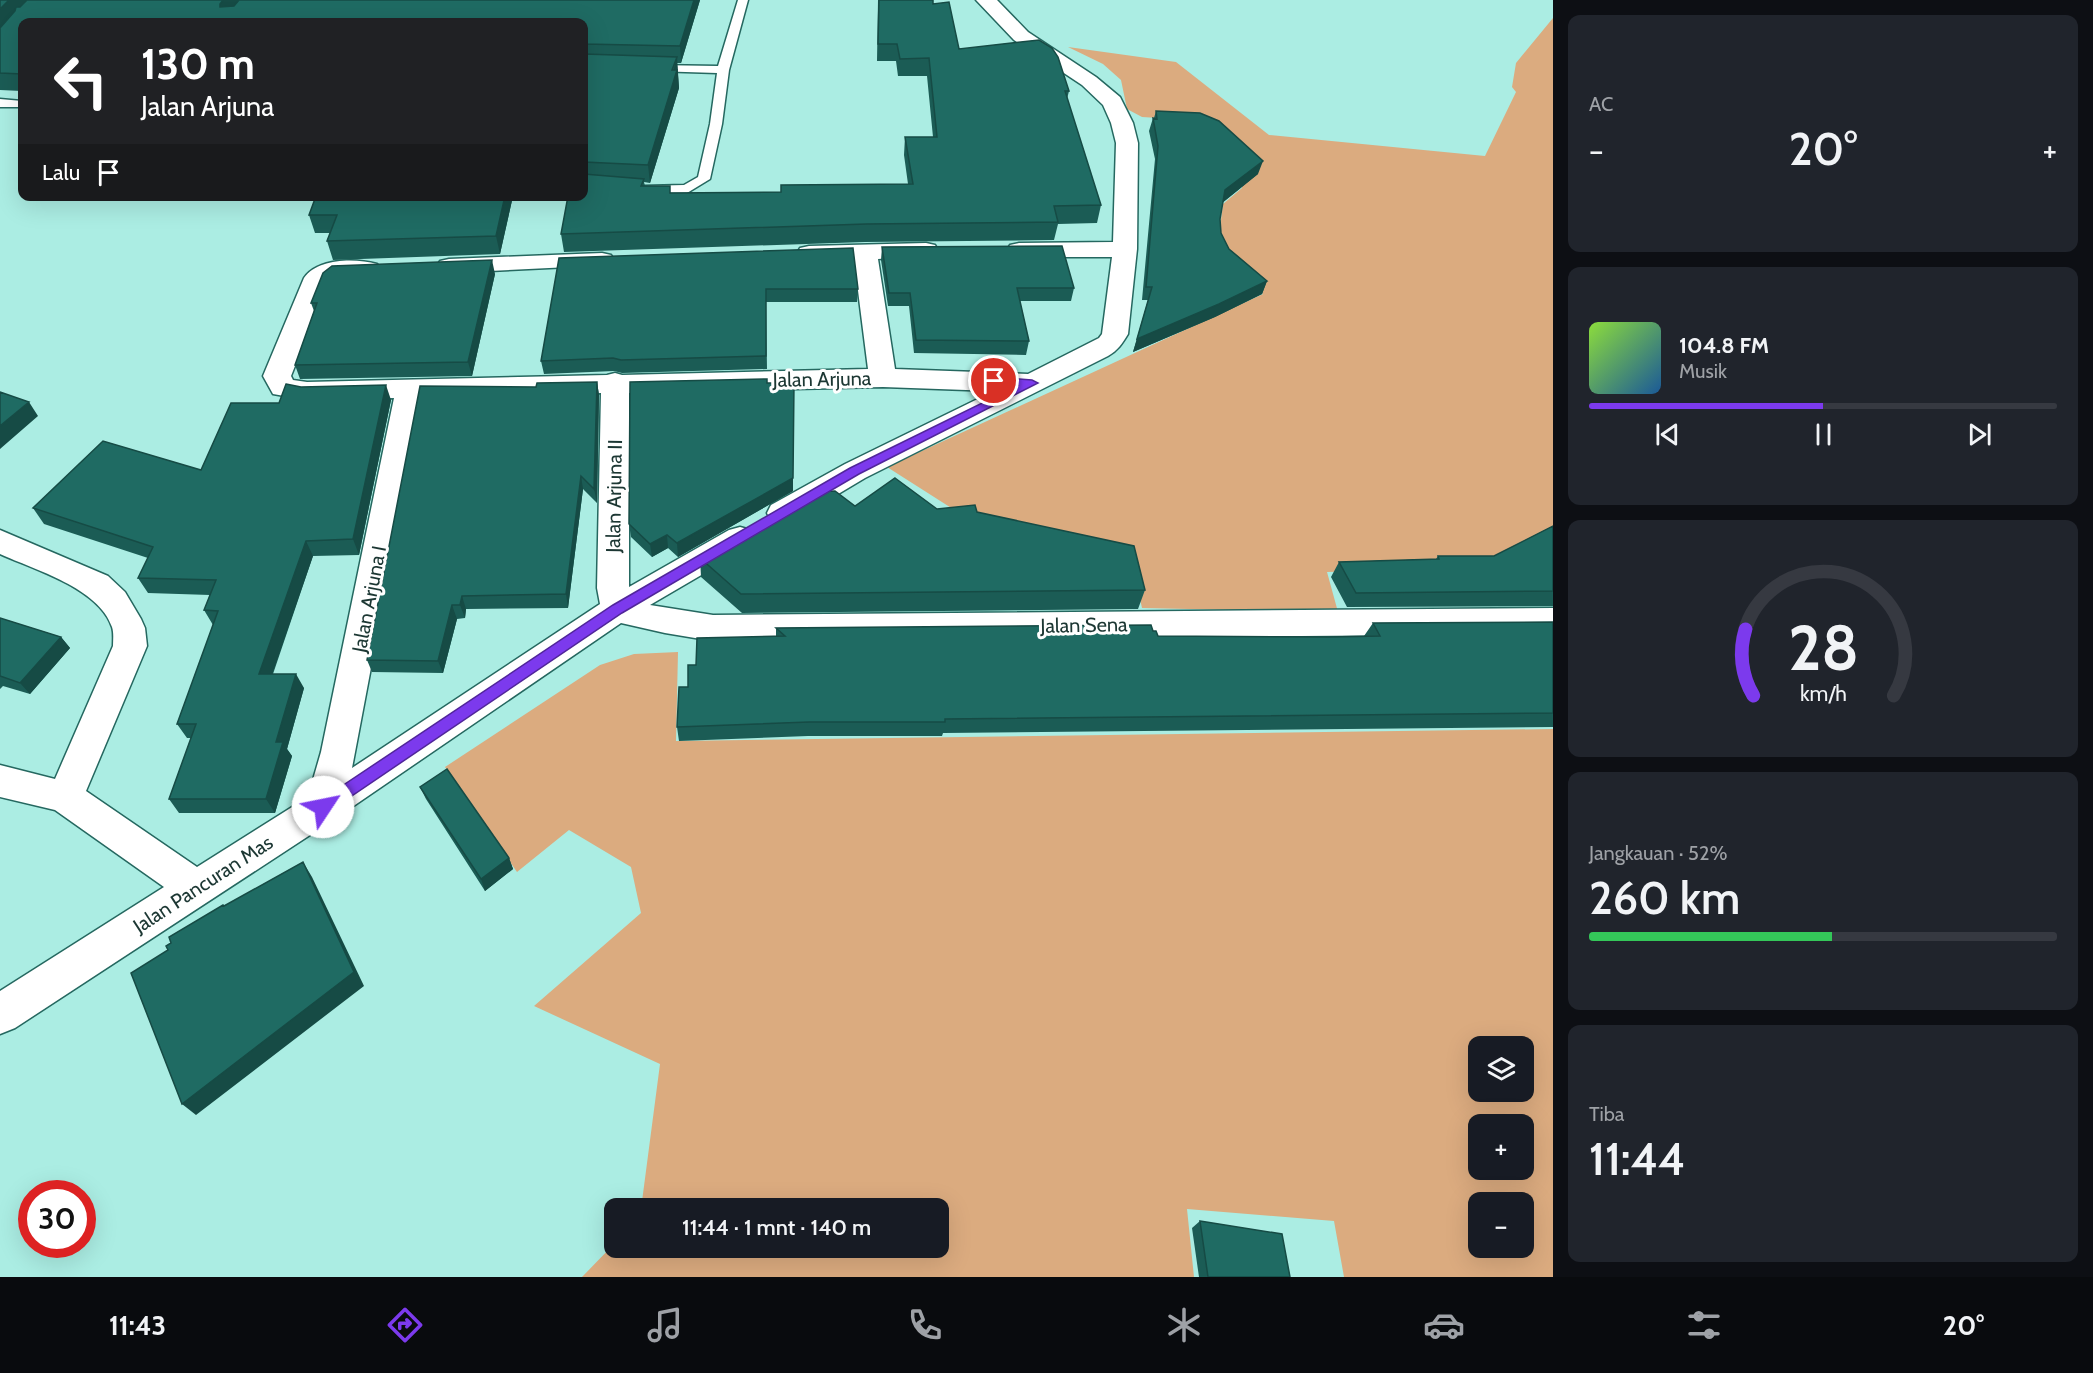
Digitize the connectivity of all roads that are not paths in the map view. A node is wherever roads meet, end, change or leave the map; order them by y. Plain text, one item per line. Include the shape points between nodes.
1 (743, 0) edge
2 (986, 0) edge
3 (642, 68) edge
4 (723, 70) junction
5 (0, 103) edge
6 (18, 104) edge
7 (629, 188) edge
8 (1125, 249) junction
9 (948, 250) edge
10 (996, 250) edge
11 (866, 251) junction
12 (782, 254) edge
13 (627, 259) edge
14 (425, 266) edge
15 (390, 268) edge
16 (883, 378) junction
17 (615, 382) junction
18 (1032, 383) junction
19 (410, 389) junction
20 (0, 541) edge
21 (617, 609) junction
22 (1553, 621) edge
23 (0, 781) edge
24 (65, 797) junction
25 (323, 807) junction
26 (196, 888) junction
27 (0, 1014) edge

1 - 4 lane
2 - 8 street, Jalan Pancuran Mas via 1021,36 1089,81 1112,102 1127,143
3 - 4 lane
4 - 7 lane via 705,179 687,189
5 - 6 lane
8 - 10 street
8 - 18 street, Jalan Pancuran Mas via 1114,334 1109,344
9 - 11 street
11 - 12 street
11 - 16 street
13 - 14 street
15 - 19 street, Jalan Arjuna via 326,272 315,281 277,376 283,388 306,391
16 - 17 street, Jalan Arjuna
16 - 18 street, Jalan Arjuna
17 - 19 street, Jalan Arjuna
17 - 21 street, Jalan Arjuna II via 613,577
18 - 21 street, Jalan Pancuran Mas via 855,471
19 - 25 street, Jalan Arjuna I via 339,752
20 - 24 street via 97,585 114,602 129,628 130,646
21 - 22 street, Jalan Sena via 669,623 713,628
21 - 25 street, Jalan Pancuran Mas
23 - 24 street
24 - 26 street
25 - 26 street, Jalan Pancuran Mas
26 - 27 street, Jalan Pancuran Mas

